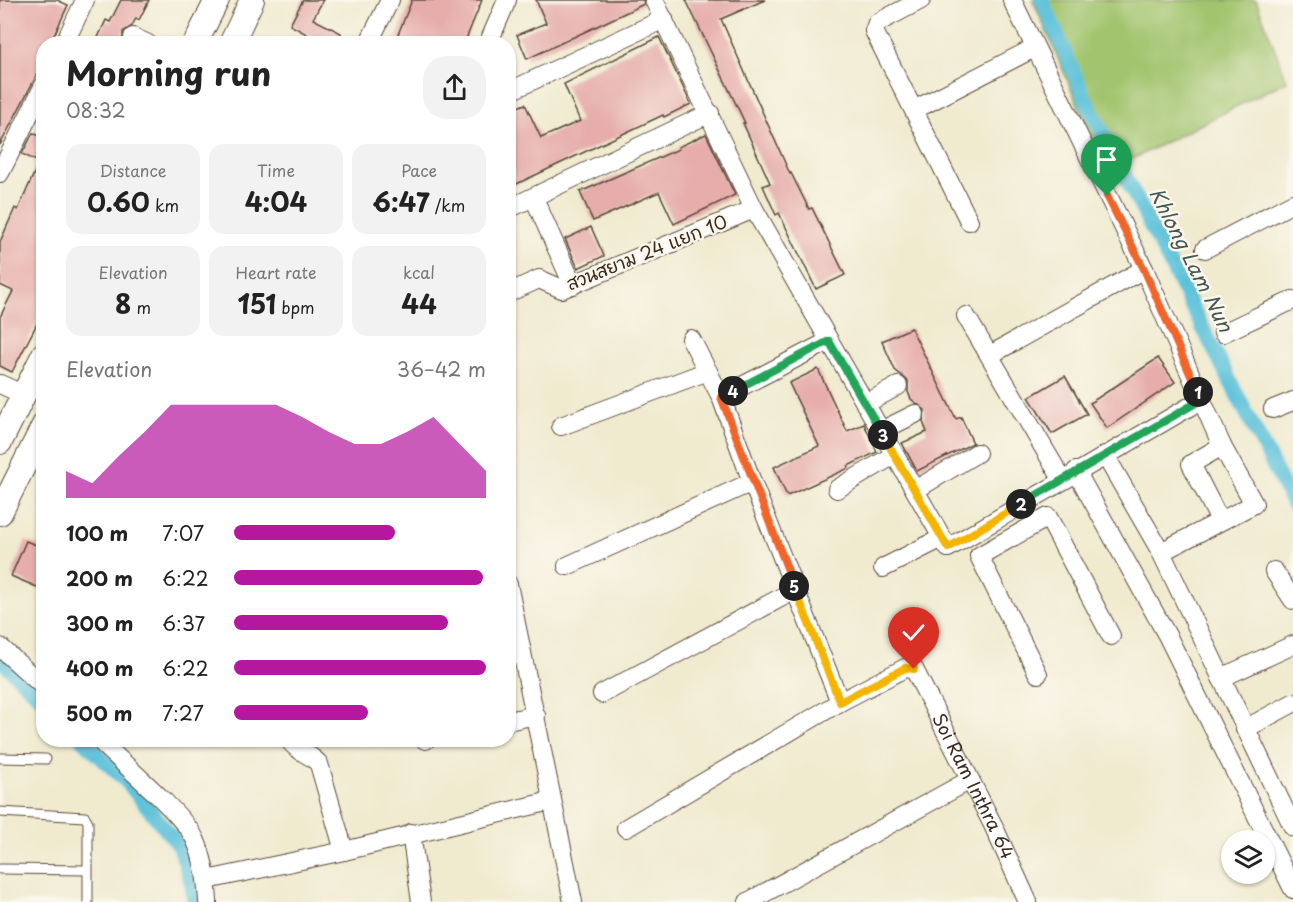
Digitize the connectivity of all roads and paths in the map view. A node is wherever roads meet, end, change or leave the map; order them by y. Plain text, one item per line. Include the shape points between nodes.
1 (85, 0) edge
2 (217, 0) edge
3 (252, 0) edge
4 (390, 0) edge
5 (507, 0) edge
6 (654, 0) edge
7 (921, 0) edge
8 (1012, 0) edge
9 (664, 19) junction
10 (68, 36) edge
11 (199, 36) edge
12 (235, 36) edge
13 (372, 36) edge
14 (491, 36) edge
15 (1034, 48) junction
16 (516, 88) edge
17 (36, 101) edge
18 (914, 110) junction
19 (710, 114) junction
20 (0, 173) edge
21 (534, 198) junction
22 (1293, 203) edge
23 (516, 206) edge
24 (754, 209) junction
25 (969, 221) dead end
26 (1205, 249) dead end
27 (1144, 269) junction
28 (573, 285) junction
29 (516, 289) edge
30 (1293, 300) edge
31 (966, 316) dead end
32 (1223, 333) dead end
33 (692, 339) dead end
34 (829, 341) junction
35 (990, 356) junction
36 (36, 370) edge
37 (708, 371) junction
38 (0, 384) edge
39 (898, 386) dead end
40 (24, 395) junction
41 (721, 397) junction
42 (1201, 400) junction
43 (1293, 401) edge
44 (865, 404) junction
45 (1273, 409) dead end
46 (915, 414) dead end
47 (561, 426) dead end
48 (880, 431) junction
49 (1, 440) edge
50 (36, 441) edge
51 (1222, 446) junction
52 (977, 453) dead end
53 (894, 455) junction
54 (1105, 455) junction
55 (1069, 475) junction
56 (752, 482) junction
57 (837, 489) dead end
58 (915, 490) junction
59 (1033, 497) junction
60 (0, 513) edge
61 (1048, 517) junction
62 (1220, 521) junction
63 (942, 538) junction
64 (1161, 552) junction
65 (567, 566) dead end
66 (883, 568) dead end
67 (1274, 571) dead end
68 (795, 590) junction
69 (1293, 600) edge
70 (1111, 636) dead end
71 (516, 640) edge
72 (1293, 645) edge
73 (0, 647) edge
74 (1038, 674) dead end
75 (1221, 678) junction
76 (36, 680) edge
77 (602, 694) dead end
78 (840, 702) junction
79 (1293, 703) edge
80 (536, 715) junction
81 (516, 719) edge
82 (1245, 729) junction
83 (106, 747) edge
84 (295, 747) edge
85 (0, 758) edge
86 (46, 759) dead end
87 (970, 780) junction
88 (551, 801) junction
89 (0, 812) edge
90 (1293, 827) edge
91 (626, 828) dead end
92 (411, 833) junction
93 (344, 851) junction
94 (0, 869) edge
95 (87, 870) junction
96 (207, 880) junction
97 (1293, 889) edge
98 (88, 902) edge
99 (208, 902) edge
100 (421, 902) edge
101 (573, 902) edge
102 (748, 902) edge
103 (1028, 902) edge

1 - 10 street
2 - 11 street
3 - 12 street
4 - 13 street
5 - 14 street
6 - 9 street
7 - 18 street via 874,27
8 - 15 street
9 - 16 street
9 - 19 street
15 - 18 street
15 - 27 street
17 - 20 street
18 - 25 street
19 - 21 street
19 - 24 street
21 - 23 street
21 - 28 street
22 - 26 street
24 - 28 street, สวนสยาม 24 แยก 10
24 - 34 street
27 - 35 street
27 - 42 street
28 - 29 street, สวนสยาม 24 แยก 10 via 561,289 539,279
30 - 32 street
31 - 35 street
33 - 37 street
34 - 41 street
34 - 44 street
35 - 55 street
36 - 40 street
37 - 41 street
37 - 47 street
38 - 40 street
39 - 44 street
40 - 49 street
41 - 56 street
42 - 51 street
42 - 54 street
43 - 45 street
44 - 48 street
46 - 48 street
48 - 53 street
50 - 60 street
51 - 62 street via 1191,464
51 - 62 street via 1254,504
52 - 58 street
53 - 57 street
53 - 58 street
54 - 55 street
54 - 64 street
55 - 59 street
55 - 97 street via 1168,637
56 - 65 street
56 - 68 street
58 - 63 street
59 - 61 street
59 - 63 street via 952,548
61 - 70 street
61 - 74 street via 979,556
62 - 64 street
63 - 66 street
64 - 75 street
67 - 69 street
68 - 77 street
68 - 78 street
71 - 80 street
72 - 75 street
73 - 76 street
75 - 82 street
78 - 87 street, Soi Ram Inthra 64 via 905,668 914,669
78 - 91 street
79 - 82 street
80 - 81 street
80 - 88 street
82 - 90 street
83 - 96 street via 195,838
84 - 93 street via 319,764
85 - 86 lane
87 - 102 street
87 - 103 street, Soi Ram Inthra 64
88 - 92 street
88 - 101 street
89 - 95 lane via 85,818
92 - 93 street
92 - 100 street
93 - 96 street
94 - 95 lane
95 - 98 lane
96 - 99 street

